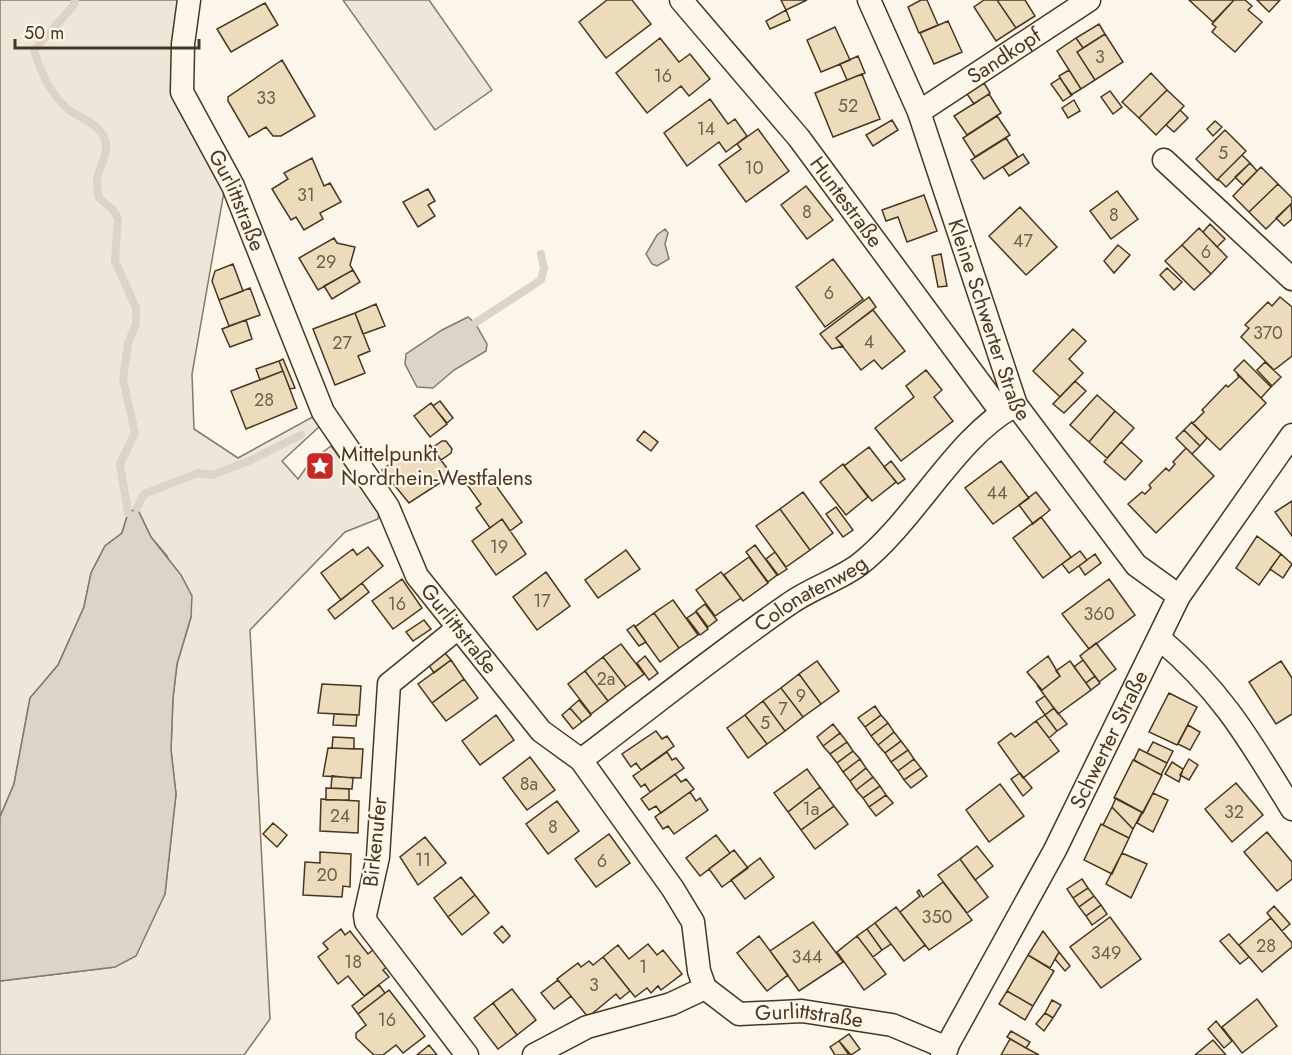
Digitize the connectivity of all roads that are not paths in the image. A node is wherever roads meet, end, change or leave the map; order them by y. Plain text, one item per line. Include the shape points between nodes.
1 (189, 0) edge
2 (681, 0) edge
3 (869, 0) edge
4 (1089, 0) edge
5 (919, 112) junction
6 (1164, 160) dead end
7 (1292, 279) edge
8 (1009, 409) junction
9 (1292, 435) edge
10 (1179, 596) junction
11 (458, 628) junction
12 (1160, 639) junction
13 (581, 760) junction
14 (1292, 809) edge
15 (705, 988) junction
16 (944, 1052) edge
17 (467, 1055) edge
18 (534, 1055) edge

1 - 11 street, Gurlittstraße via 182,92 233,186 323,412 387,507 417,576
2 - 8 street, Huntestraße via 799,138
3 - 5 street, Kleine Schwerter Straße
4 - 5 street, Sandkopf
5 - 8 street, Kleine Schwerter Straße
6 - 7 street
8 - 10 street, Kleine Schwerter Straße via 1136,565
8 - 13 street, Colonatenweg via 977,433 898,529 859,565 790,602
9 - 10 street, Schwerter Straße
10 - 12 street, Schwerter Straße
11 - 13 street, Gurlittstraße via 541,731
11 - 17 street, Birkenufer via 389,684 378,857 365,915 366,922
12 - 14 street via 1203,678 1235,717
12 - 16 street, Schwerter Straße via 1055,850
13 - 15 street, Gurlittstraße via 693,922
15 - 16 street, Gurlittstraße via 739,1014 802,1011 892,1025
15 - 18 street via 671,1004 587,1027

